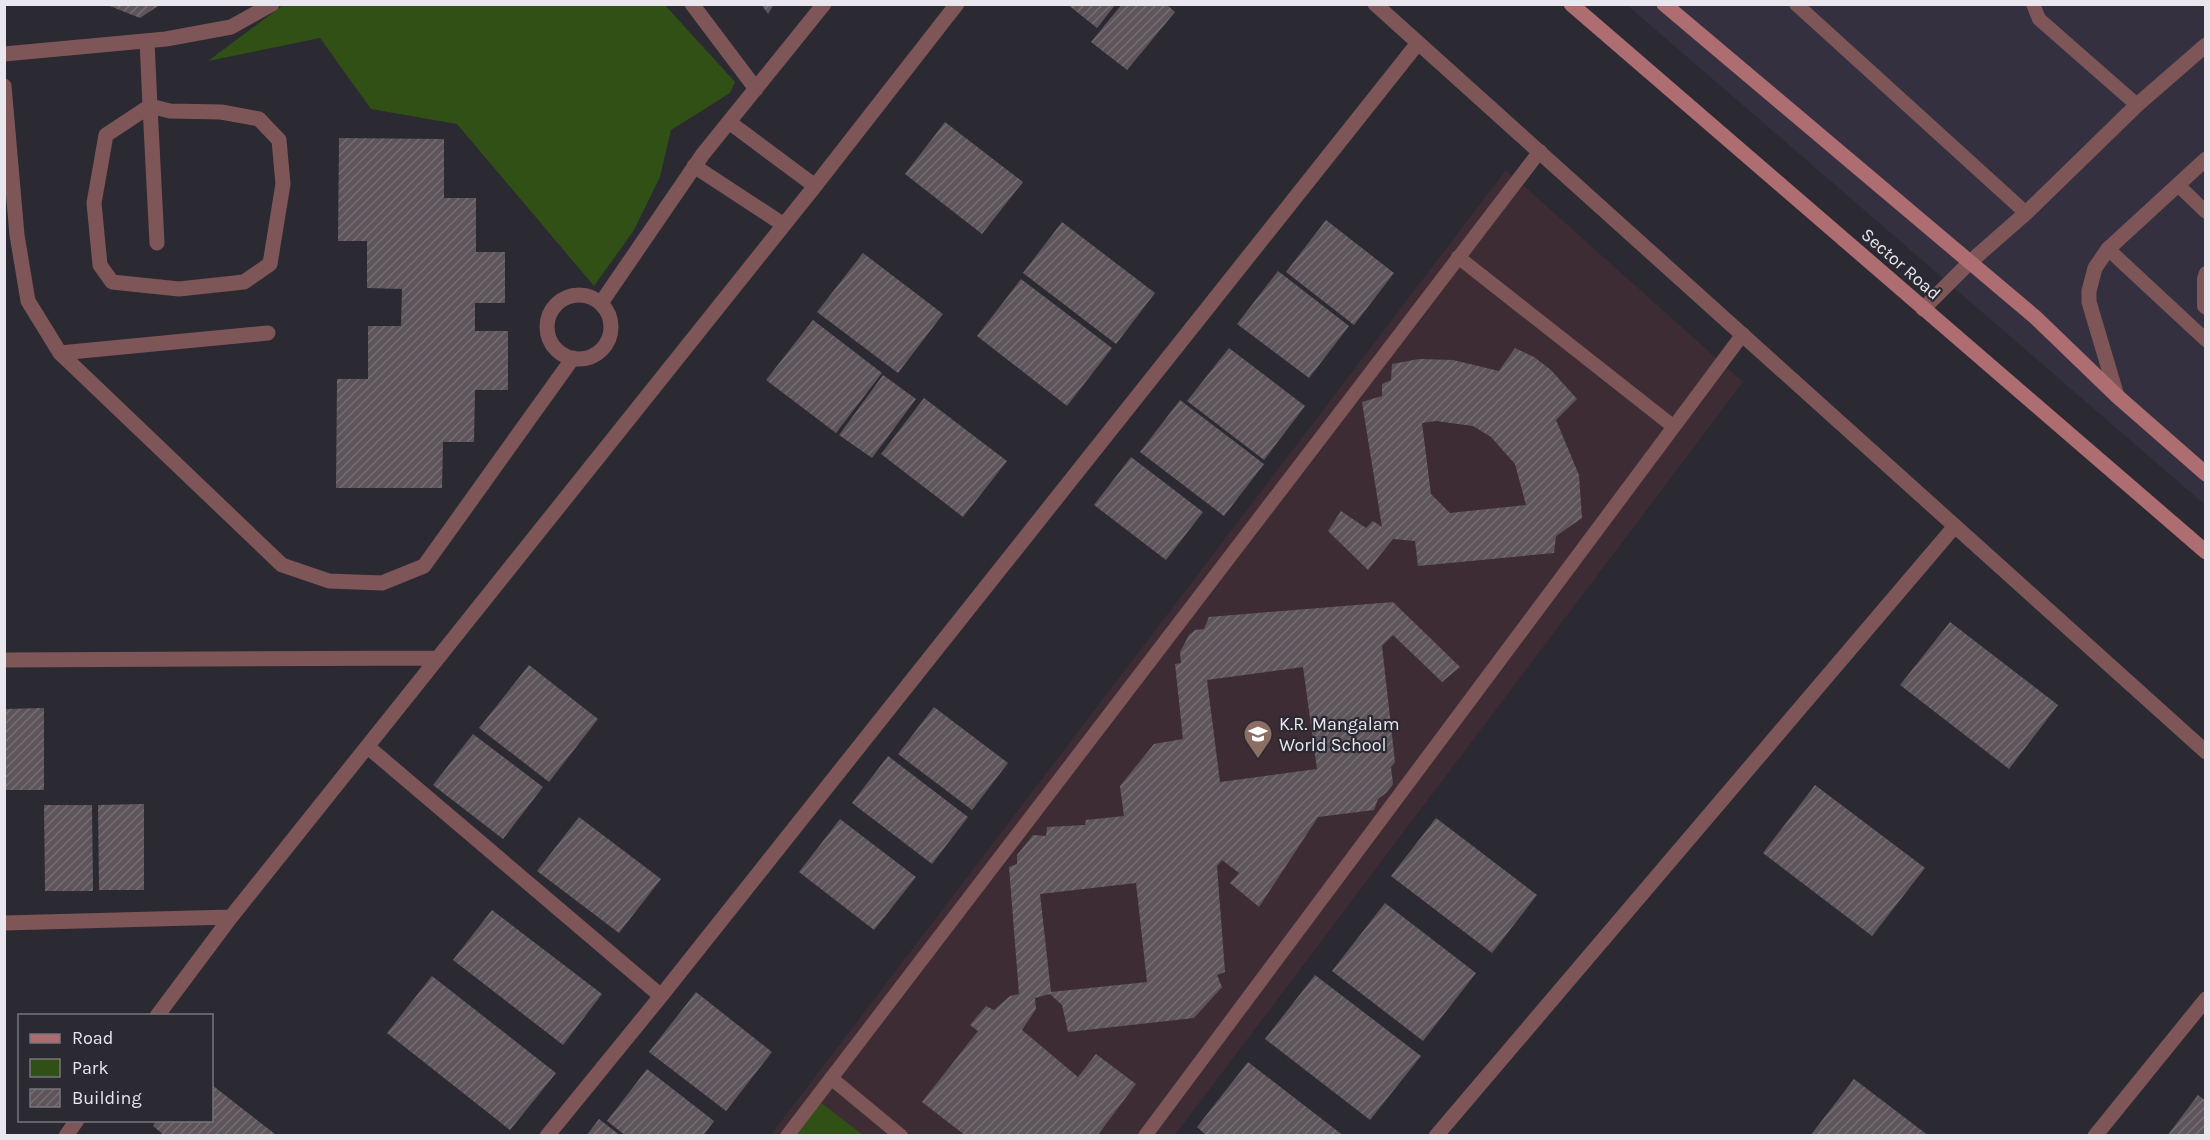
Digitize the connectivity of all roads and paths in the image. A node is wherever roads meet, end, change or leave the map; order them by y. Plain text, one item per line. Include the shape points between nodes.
1 (272, 4) edge
2 (692, 4) edge
3 (824, 4) edge
4 (957, 4) edge
5 (1375, 4) edge
6 (1571, 4) edge
7 (1664, 4) edge
8 (1796, 4) edge
9 (2033, 4) edge
10 (147, 41) junction
11 (1418, 43) junction
12 (2205, 45) edge
13 (4, 54) edge
14 (4, 86) edge
15 (756, 89) junction
16 (2137, 105) junction
17 (150, 106) junction
18 (729, 122) junction
19 (1540, 151) junction
20 (2205, 159) edge
21 (694, 166) junction
22 (2178, 185) junction
23 (815, 186) junction
24 (2205, 212) edge
25 (2026, 213) junction
26 (784, 225) junction
27 (157, 243) dead end
28 (2108, 249) junction
29 (1458, 257) junction
30 (1969, 263) junction
31 (2205, 273) edge
32 (601, 303) junction
33 (2205, 308) edge
34 (1923, 309) junction
35 (268, 333) dead end
36 (1743, 334) junction
37 (2205, 340) edge
38 (60, 353) junction
39 (573, 358) junction
40 (2117, 396) junction
41 (1674, 428) junction
42 (2205, 474) edge
43 (1955, 526) junction
44 (2205, 552) edge
45 (438, 658) junction
46 (4, 660) edge
47 (368, 747) junction
48 (2205, 752) edge
49 (231, 917) junction
50 (4, 923) edge
51 (661, 996) junction
52 (2205, 999) edge
53 (158, 1014) edge
54 (831, 1078) junction
55 (76, 1122) edge
56 (66, 1136) edge
57 (547, 1136) edge
58 (787, 1136) edge
59 (901, 1136) edge
60 (1145, 1136) edge
61 (1436, 1136) edge
62 (2095, 1136) edge

1 - 10 street via 231,27
2 - 15 street
3 - 15 street
4 - 23 street
5 - 11 street
6 - 34 main road, Sector Road
7 - 30 main road
8 - 25 lane
9 - 16 lane via 2039,19
10 - 13 street
10 - 17 street
11 - 19 street
11 - 51 street
12 - 16 street
14 - 38 street via 17,235 28,301
15 - 18 street
16 - 25 street
17 - 17 street via 106,135 94,203 100,265 112,282 179,289 244,282 270,264 283,184 279,140 259,119
17 - 27 street
18 - 21 street
18 - 23 street
19 - 29 lane
19 - 36 street
20 - 22 street
21 - 26 street
21 - 32 street
22 - 24 lane
22 - 28 street
23 - 26 street
25 - 30 street
26 - 45 street
28 - 37 lane
28 - 40 street via 2095,268 2089,302
29 - 41 lane
29 - 54 lane
30 - 34 street
30 - 40 main road via 2035,317
31 - 33 lane
32 - 39 street via 611,321 608,341 593,356
32 - 39 street via 592,298 571,297 554,308 547,328 549,339 563,355
34 - 44 main road, Sector Road
35 - 38 street
36 - 41 lane
36 - 43 street
38 - 39 street via 282,565 329,581 382,583 424,566
40 - 42 main road
41 - 60 lane
43 - 48 street
43 - 61 street
45 - 46 street
45 - 47 street
47 - 49 street
47 - 51 street
49 - 50 street
49 - 53 street
51 - 57 street
52 - 62 street
54 - 58 lane
54 - 59 lane
55 - 56 street

